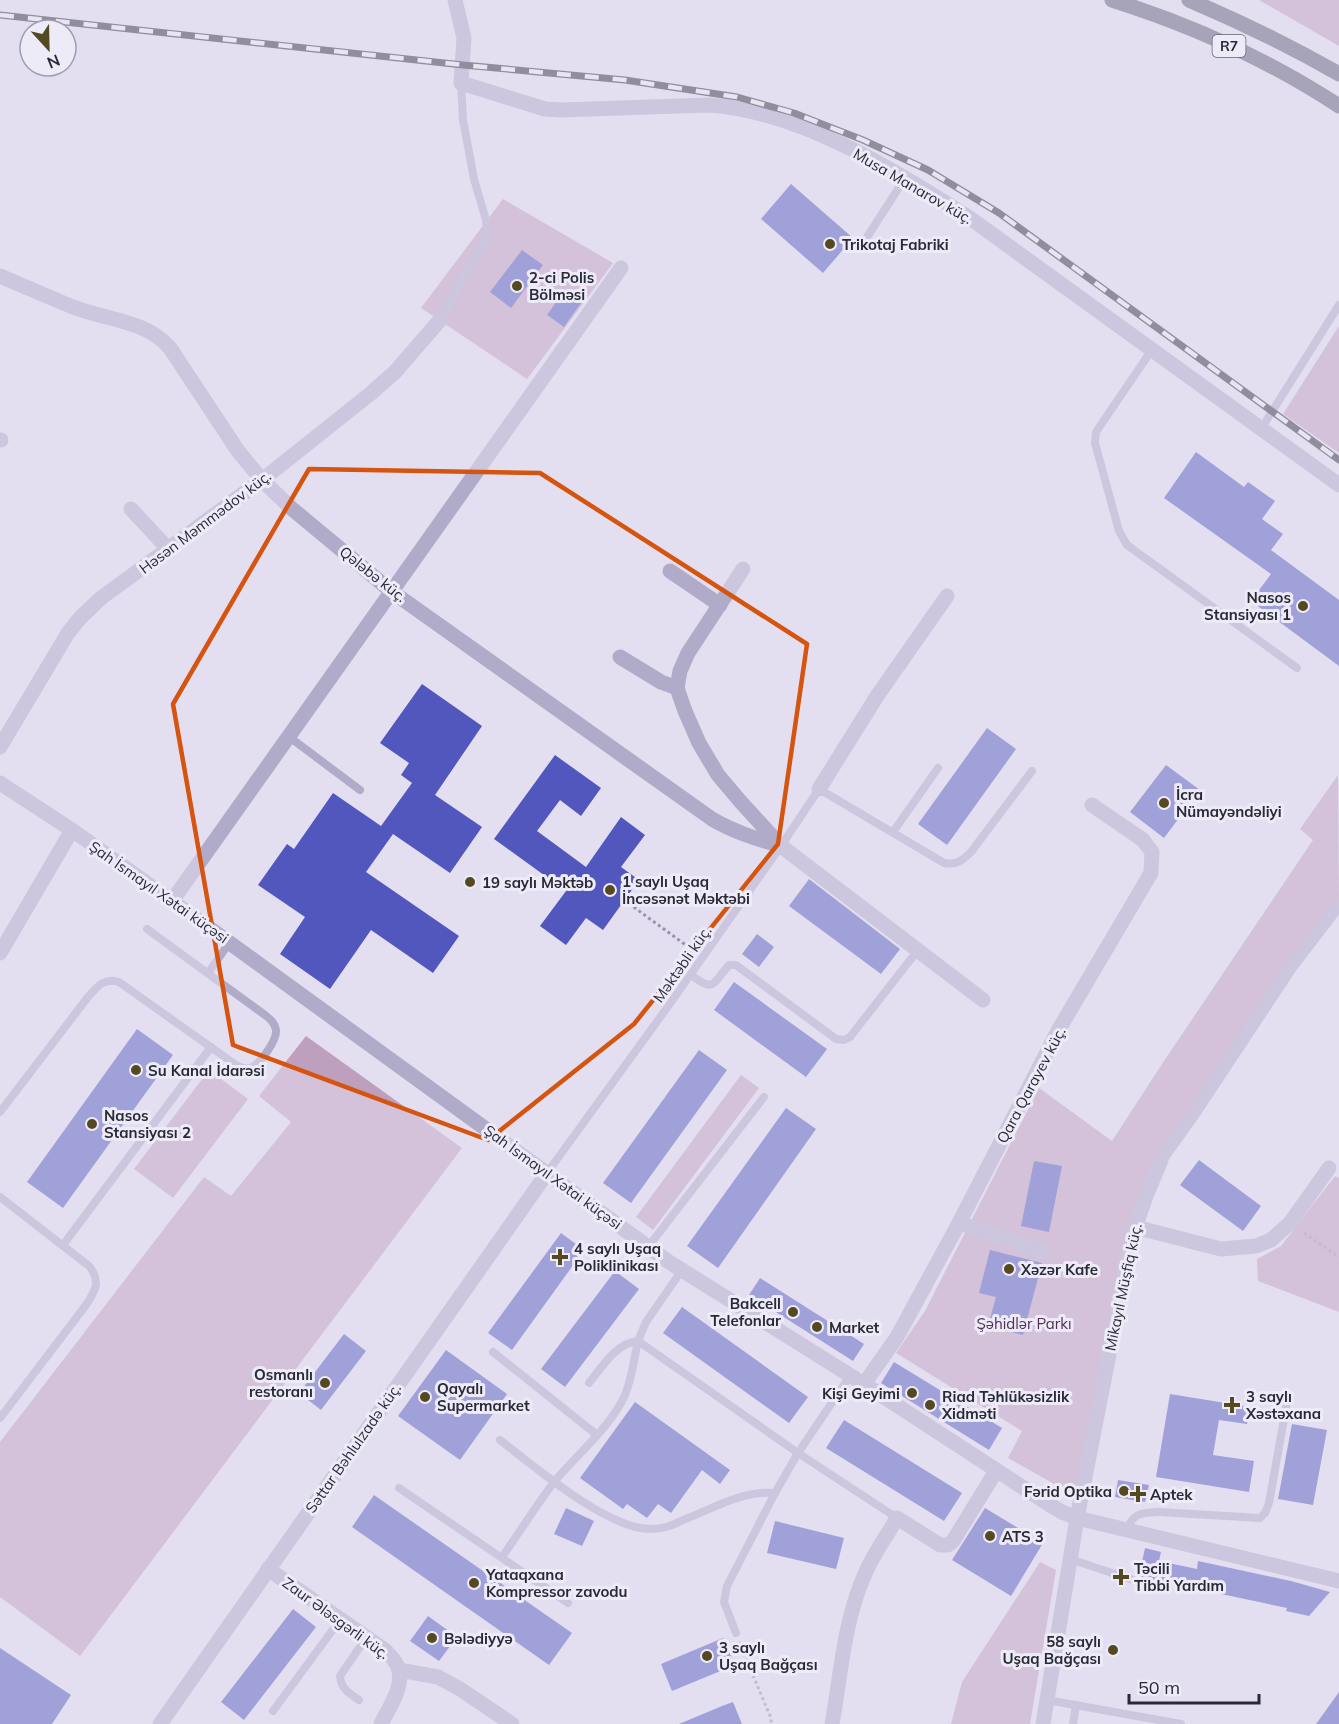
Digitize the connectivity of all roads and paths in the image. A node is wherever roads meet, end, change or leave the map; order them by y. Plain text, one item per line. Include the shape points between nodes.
1 (455, 0) edge
2 (1112, 0) edge
3 (1189, 0) edge
4 (1339, 74) edge
5 (461, 83) junction
6 (1339, 106) edge
7 (905, 178) junction
8 (862, 245) dead end
9 (621, 268) dead end
10 (0, 276) edge
11 (1339, 305) edge
12 (440, 321) joint
13 (1151, 351) junction
14 (1261, 429) junction
15 (262, 480) junction
16 (1339, 485) edge
17 (131, 509) dead end
18 (169, 550) junction
19 (743, 569) dead end
20 (670, 571) dead end
21 (391, 591) junction
22 (947, 596) dead end
23 (720, 605) junction
24 (620, 657) dead end
25 (1297, 668) dead end
26 (677, 688) junction
27 (288, 736) junction
28 (0, 747) edge
29 (938, 768) dead end
30 (1032, 771) dead end
31 (0, 783) edge
32 (819, 789) junction
33 (360, 790) dead end
34 (1092, 805) dead end
35 (72, 830) junction
36 (893, 832) junction
37 (782, 846) junction
38 (624, 900) dead end
39 (172, 901) junction
40 (1339, 905) edge
41 (147, 929) dead end
42 (230, 942) junction
43 (918, 950) junction
44 (0, 953) edge
45 (703, 957) junction
46 (208, 973) junction
47 (691, 975) junction
48 (983, 999) dead end
49 (211, 1047) junction
50 (764, 1097) dead end
51 (0, 1112) edge
52 (1161, 1160) joint
53 (1329, 1168) dead end
54 (547, 1173) junction
55 (0, 1197) edge
56 (959, 1223) junction
57 (1290, 1223) junction
58 (1135, 1227) junction
59 (63, 1245) junction
60 (648, 1247) junction
61 (1042, 1251) dead end
62 (1339, 1257) edge
63 (682, 1270) junction
64 (638, 1341) junction
65 (493, 1352) dead end
66 (850, 1376) junction
67 (589, 1383) dead end
68 (864, 1384) junction
69 (1287, 1402) dead end
70 (0, 1418) edge
71 (597, 1435) junction
72 (500, 1440) dead end
73 (798, 1453) junction
74 (996, 1471) junction
75 (555, 1482) junction
76 (399, 1488) dead end
77 (775, 1493) junction
78 (897, 1518) junction
79 (1077, 1518) junction
80 (1126, 1529) junction
81 (502, 1557) junction
82 (1070, 1559) junction
83 (268, 1569) junction
84 (1136, 1581) dead end
85 (1339, 1581) edge
86 (568, 1603) dead end
87 (340, 1620) junction
88 (736, 1633) joint
89 (366, 1638) junction
90 (399, 1670) junction
91 (359, 1700) dead end
92 (1047, 1700) junction
93 (1076, 1705) junction
94 (273, 1711) dead end
95 (160, 1724) edge
96 (381, 1724) edge
97 (512, 1724) edge
98 (771, 1724) edge
99 (832, 1724) edge
100 (1043, 1724) edge
101 (1073, 1724) edge
102 (1181, 1724) edge

1 - 5 street via 464,38
2 - 6 main road, R7 via 1215,39
3 - 4 main road, R7 via 1238,20
5 - 7 street, Musa Manarov küç. via 545,109 732,107 800,127
5 - 12 lane via 463,120 487,232
7 - 8 lane
7 - 13 street, Musa Manarov küç. via 967,216
9 - 21 street
10 - 15 street, Qələbə küç. via 162,339
11 - 14 lane
12 - 15 street, Həsən Məmmədov küç. via 395,372
13 - 14 street, Musa Manarov küç.
13 - 25 lane via 1096,432 1095,443 1119,531 1127,545
14 - 16 street, Musa Manarov küç.
15 - 18 street, Həsən Məmmədov küç.
15 - 21 street, Qələbə küç.
17 - 18 street
18 - 28 street, Həsən Məmmədov küç. via 101,598 80,618
19 - 23 street
20 - 23 street
21 - 27 street
21 - 37 street, Qələbə küç. via 712,819 736,832
22 - 32 street via 877,696
23 - 26 street via 688,653
24 - 26 street
26 - 37 street via 699,743 718,775
27 - 33 lane
27 - 39 street
29 - 36 lane
30 - 36 lane via 960,862 944,863
31 - 35 street, Şah İsmayıl Xətai küçəsi
32 - 36 lane
32 - 37 lane, Məktəbli küç.
34 - 56 street, Qara Qarayev küç. via 1143,840 1152,852 1151,873 1059,1029
35 - 39 street, Şah İsmayıl Xətai küçəsi
35 - 44 street
37 - 43 street
37 - 45 lane, Məktəbli küç.
38 - 45 path
39 - 42 street, Şah İsmayıl Xətai küçəsi
40 - 52 street, Mikayıl Müşfiq küç. via 1292,966
41 - 46 lane
42 - 46 lane
42 - 54 street, Şah İsmayıl Xətai küçəsi
43 - 47 lane via 844,1040 836,1039 736,965 729,965 710,986
43 - 48 street
45 - 47 lane, Məktəbli küç.
46 - 49 lane via 266,1015 276,1032 261,1060 248,1068 236,1065
47 - 54 lane, Məktəbli küç.
49 - 51 lane via 119,982 103,982
49 - 59 lane
50 - 60 lane
52 - 58 street, Mikayıl Müşfiq küç.
53 - 57 street
54 - 60 street, Şah İsmayıl Xətai küçəsi
54 - 83 street, Səttar Bəhlulzadə küç.
55 - 59 lane
56 - 61 street
56 - 68 street, Qara Qarayev küç. via 897,1337
57 - 58 street via 1256,1246 1221,1249
57 - 62 path
58 - 79 street, Mikayıl Müşfiq küç.
59 - 70 lane via 95,1273 93,1294
60 - 63 street, Şah İsmayıl Xətai küçəsi
63 - 64 lane via 646,1322
63 - 66 street, Şah İsmayıl Xətai küçəsi
64 - 67 lane via 622,1346
64 - 71 lane via 624,1396
64 - 73 lane
65 - 71 lane
66 - 68 street, Şah İsmayıl Xətai küçəsi
66 - 73 lane
68 - 74 street, Şah İsmayıl Xətai küçəsi
69 - 80 lane via 1269,1503 1260,1518 1143,1513 1132,1519
71 - 75 lane
72 - 75 lane
73 - 77 lane
73 - 78 lane
74 - 78 street via 948,1545 940,1545
74 - 79 street, Şah İsmayıl Xətai küçəsi
75 - 77 lane via 623,1525 648,1530 664,1528 743,1495
75 - 81 lane
76 - 81 lane
77 - 88 lane via 727,1586 724,1602
78 - 99 street via 865,1573 858,1593 849,1622
79 - 80 street, Şah İsmayıl Xətai küçəsi
79 - 82 street, Mikayıl Müşfiq küç.
80 - 85 street, Şah İsmayıl Xətai küçəsi
81 - 86 lane
82 - 84 lane
82 - 92 street, Mikayıl Müşfiq küç.
83 - 87 street, Zaur Ələsgərli küç.
83 - 95 street, Səttar Bəhlulzadə küç.
87 - 89 street, Zaur Ələsgərli küç.
87 - 94 lane
88 - 98 path
89 - 90 street, Zaur Ələsgərli küç. via 386,1651
89 - 91 lane via 340,1676 344,1689
90 - 96 street, Zaur Ələsgərli küç. via 399,1684
90 - 97 street, Zaur Ələsgərli küç. via 438,1677
92 - 93 lane
92 - 100 street, Mikayıl Müşfiq küç.
93 - 101 lane
93 - 102 lane

